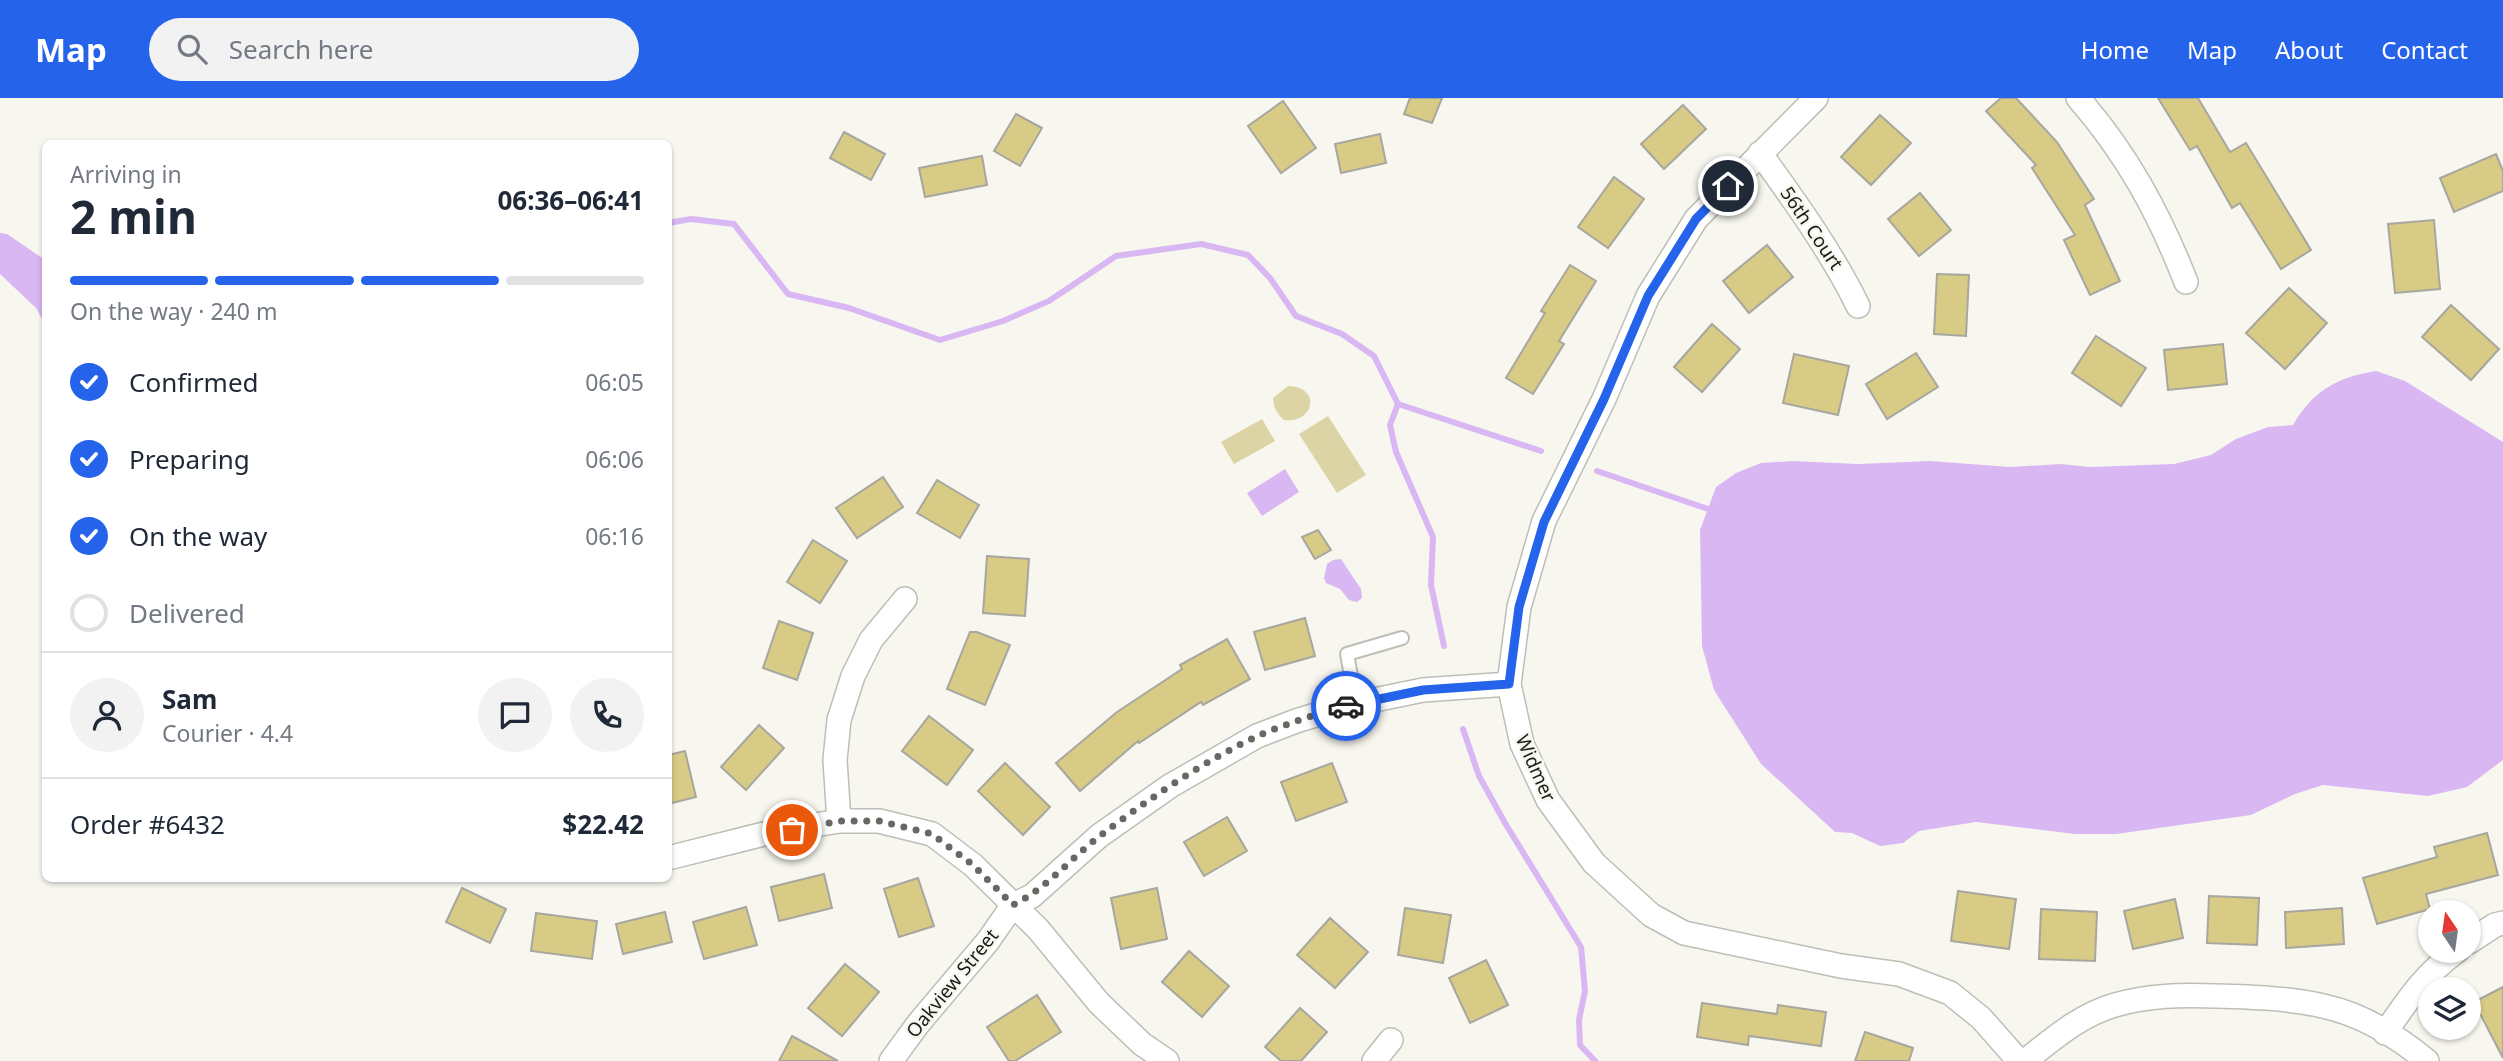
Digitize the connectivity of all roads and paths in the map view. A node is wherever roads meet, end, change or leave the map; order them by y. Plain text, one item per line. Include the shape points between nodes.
1 (1816, 98) edge
2 (2078, 98) edge
3 (1760, 153) junction
4 (2186, 282) dead end
5 (1858, 306) dead end
6 (905, 599) dead end
7 (1402, 638) dead end
8 (1509, 684) junction
9 (1356, 703) junction
10 (839, 821) junction
11 (672, 857) edge
12 (1013, 905) junction
13 (2503, 923) edge
14 (2482, 934) edge
15 (2440, 963) edge
16 (2385, 1033) junction
17 (1391, 1040) dead end
18 (891, 1061) edge
19 (1167, 1061) edge
20 (1374, 1061) edge
21 (2019, 1061) edge
22 (2025, 1061) edge
23 (2427, 1061) edge

1 - 3 street, Widmer
2 - 4 street via 2143,186
3 - 5 street, 56th Court via 1840,268
3 - 8 street, Widmer via 1696,219 1648,296 1544,522 1519,607
6 - 10 street via 871,640 839,720 835,760
7 - 9 lane via 1347,654
8 - 9 street via 1423,690
8 - 21 street, Widmer via 1522,744 1548,800 1594,863 1651,915 1684,933 1899,974 1950,993 1981,1018
9 - 12 street via 1258,736 1170,786 1099,836 1032,896
10 - 11 street
10 - 12 street via 879,821 932,834 973,865
12 - 18 street, Oakview Street
12 - 19 street via 1099,1003
13 - 14 street
15 - 16 street via 2417,986
16 - 22 street via 2325,1006 2267,998 2166,995 2115,1005 2073,1023
16 - 23 street
17 - 20 street

